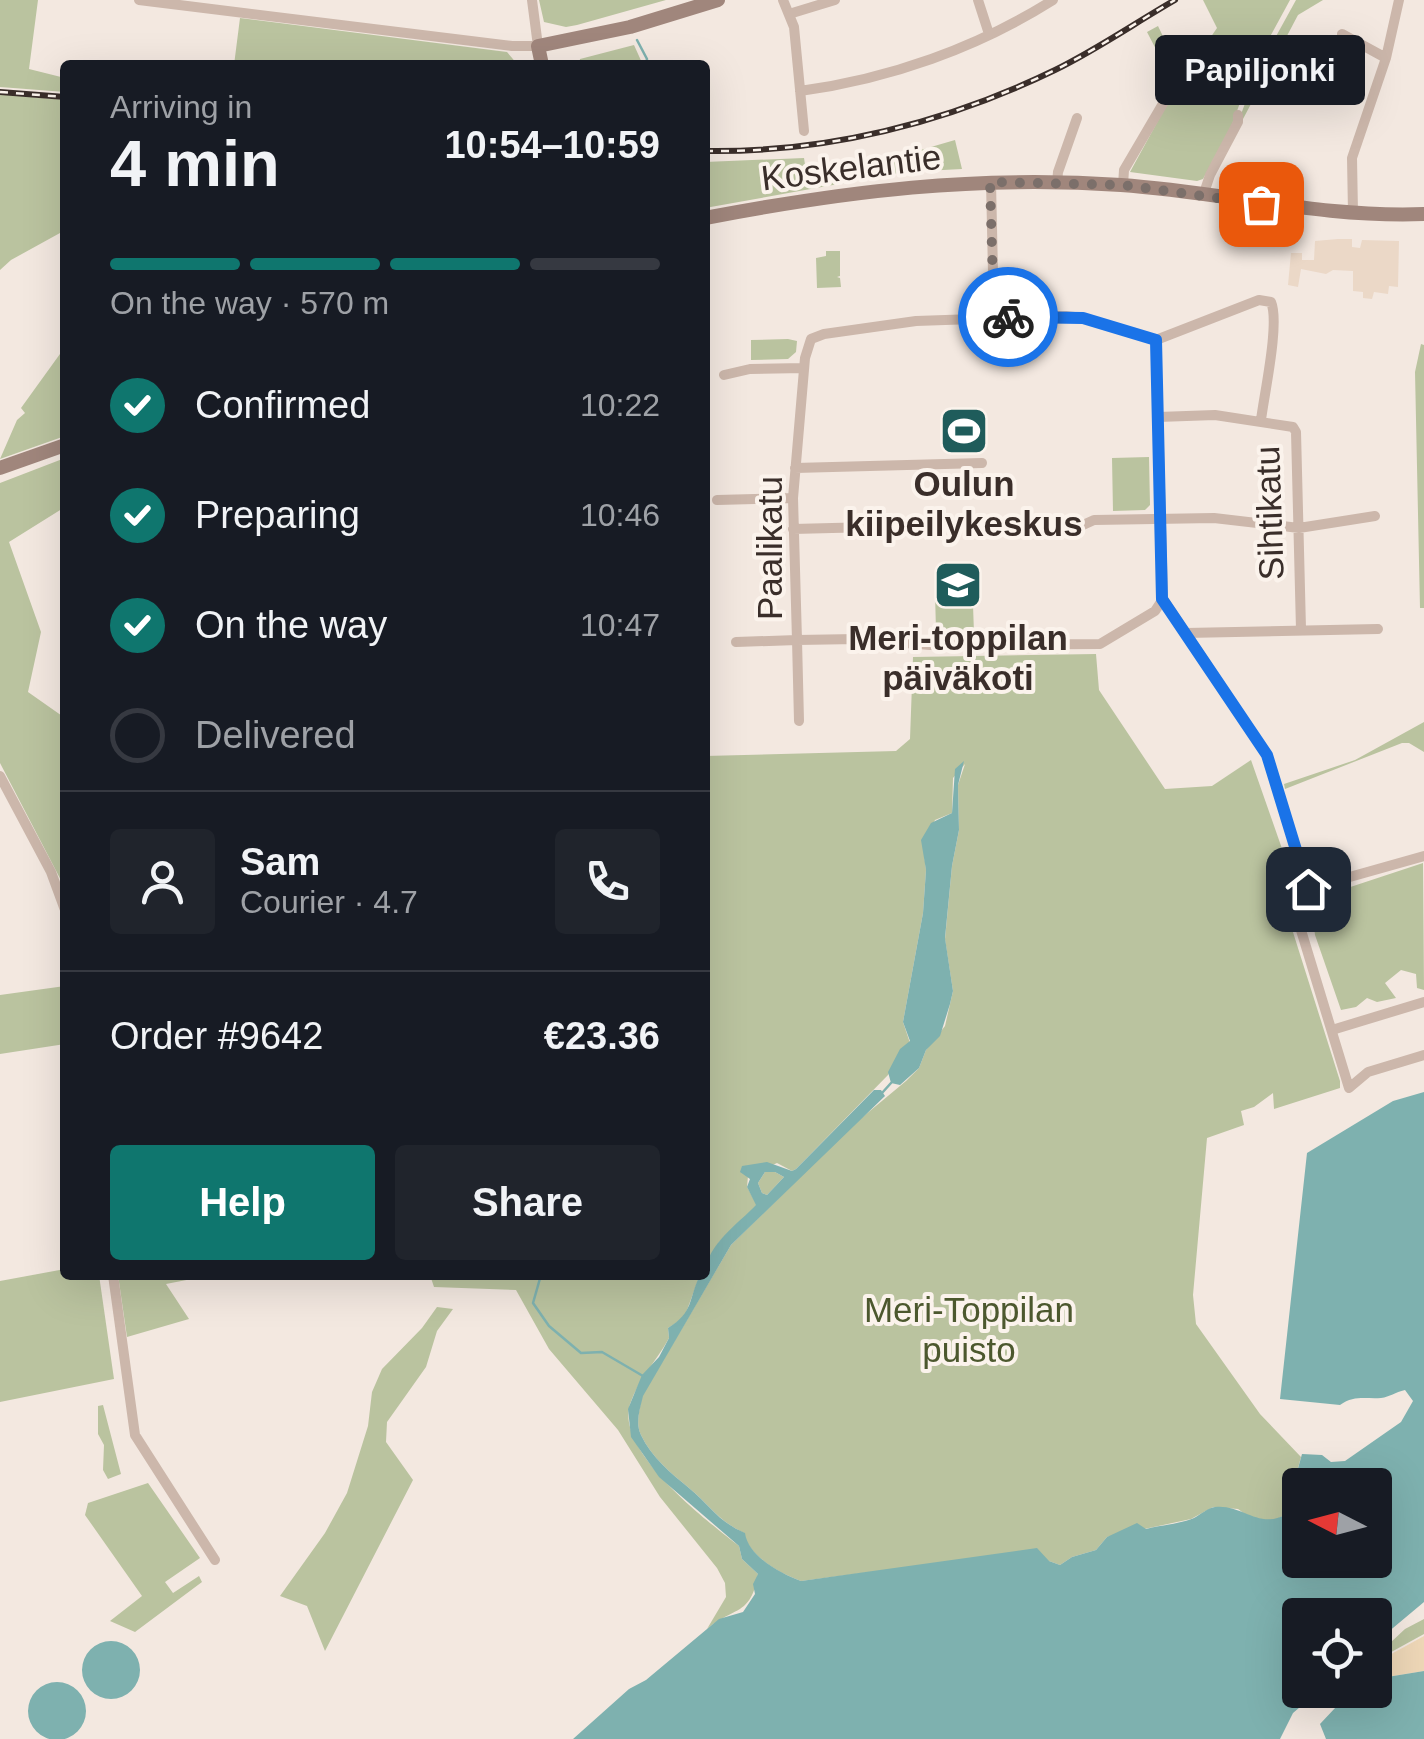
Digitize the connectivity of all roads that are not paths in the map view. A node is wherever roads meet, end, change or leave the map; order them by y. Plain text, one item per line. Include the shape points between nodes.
1 (139, 0) edge
2 (532, 0) edge
3 (718, 0) edge
4 (783, 0) edge
5 (835, 0) edge
6 (978, 0) edge
7 (1053, 0) edge
8 (1399, 0) edge
9 (790, 14) junction
10 (989, 34) junction
11 (1342, 34) dead end
12 (538, 46) junction
13 (1386, 58) junction
14 (541, 60) edge
15 (1178, 78) dead end
16 (800, 91) junction
17 (1238, 116) dead end
18 (1077, 118) dead end
19 (804, 131) dead end
20 (990, 182) junction
21 (1058, 184) junction
22 (1123, 185) junction
23 (1203, 196) junction
24 (1353, 212) junction
25 (1424, 214) edge
26 (710, 217) edge
27 (994, 318) junction
28 (1156, 340) junction
29 (804, 368) junction
30 (724, 375) dead end
31 (1158, 417) junction
32 (1261, 420) junction
33 (60, 446) edge
34 (982, 463) dead end
35 (0, 468) edge
36 (795, 468) junction
37 (793, 498) junction
38 (718, 500) dead end
39 (1375, 516) dead end
40 (1160, 519) junction
41 (1083, 525) dead end
42 (910, 526) dead end
43 (1299, 528) junction
44 (793, 529) junction
45 (1162, 599) junction
46 (1301, 629) junction
47 (1378, 629) dead end
48 (1186, 633) junction
49 (797, 640) junction
50 (736, 642) dead end
51 (800, 721) dead end
52 (0, 776) edge
53 (1424, 856) edge
54 (1308, 889) junction
55 (60, 896) edge
56 (1424, 1002) edge
57 (1332, 1030) junction
58 (1424, 1055) edge
59 (113, 1280) edge
60 (214, 1560) dead end

1 - 12 street
2 - 12 street
3 - 12 main road
4 - 9 street
5 - 9 street
6 - 10 street
7 - 10 street
8 - 13 street
9 - 16 street
10 - 16 street via 885,76
11 - 13 street
12 - 14 main road
13 - 24 street via 1352,158
15 - 22 street via 1124,170
16 - 19 street
17 - 23 street
18 - 21 street
20 - 21 main road, Koskelantie
20 - 26 main road, Koskelantie via 852,192
20 - 27 street
21 - 22 main road, Koskelantie
22 - 23 main road, Koskelantie
23 - 24 main road, Koskelantie
24 - 25 main road, Koskelantie
27 - 28 street via 1083,318
27 - 29 street via 824,334 808,344
28 - 31 street
28 - 32 street via 1259,300 1271,302
29 - 30 street
29 - 36 street, Paalikatu
31 - 32 street
31 - 40 street
32 - 43 street, Sihtikatu via 1296,432
33 - 35 main road
34 - 36 street
36 - 37 street, Paalikatu
37 - 38 street
37 - 44 street, Paalikatu
39 - 43 street
40 - 41 street
40 - 43 street
40 - 45 street
42 - 44 street
43 - 46 street, Sihtikatu
44 - 49 street, Paalikatu
45 - 48 street
45 - 49 street, Paalikatu via 1155,611 1100,644
46 - 47 street
46 - 48 street
48 - 54 street via 1267,755
49 - 50 street
49 - 51 street
52 - 55 street
53 - 54 street
54 - 57 street via 1300,891 1298,918
56 - 57 street
57 - 58 street via 1349,1088 1368,1072
59 - 60 street via 134,1435

